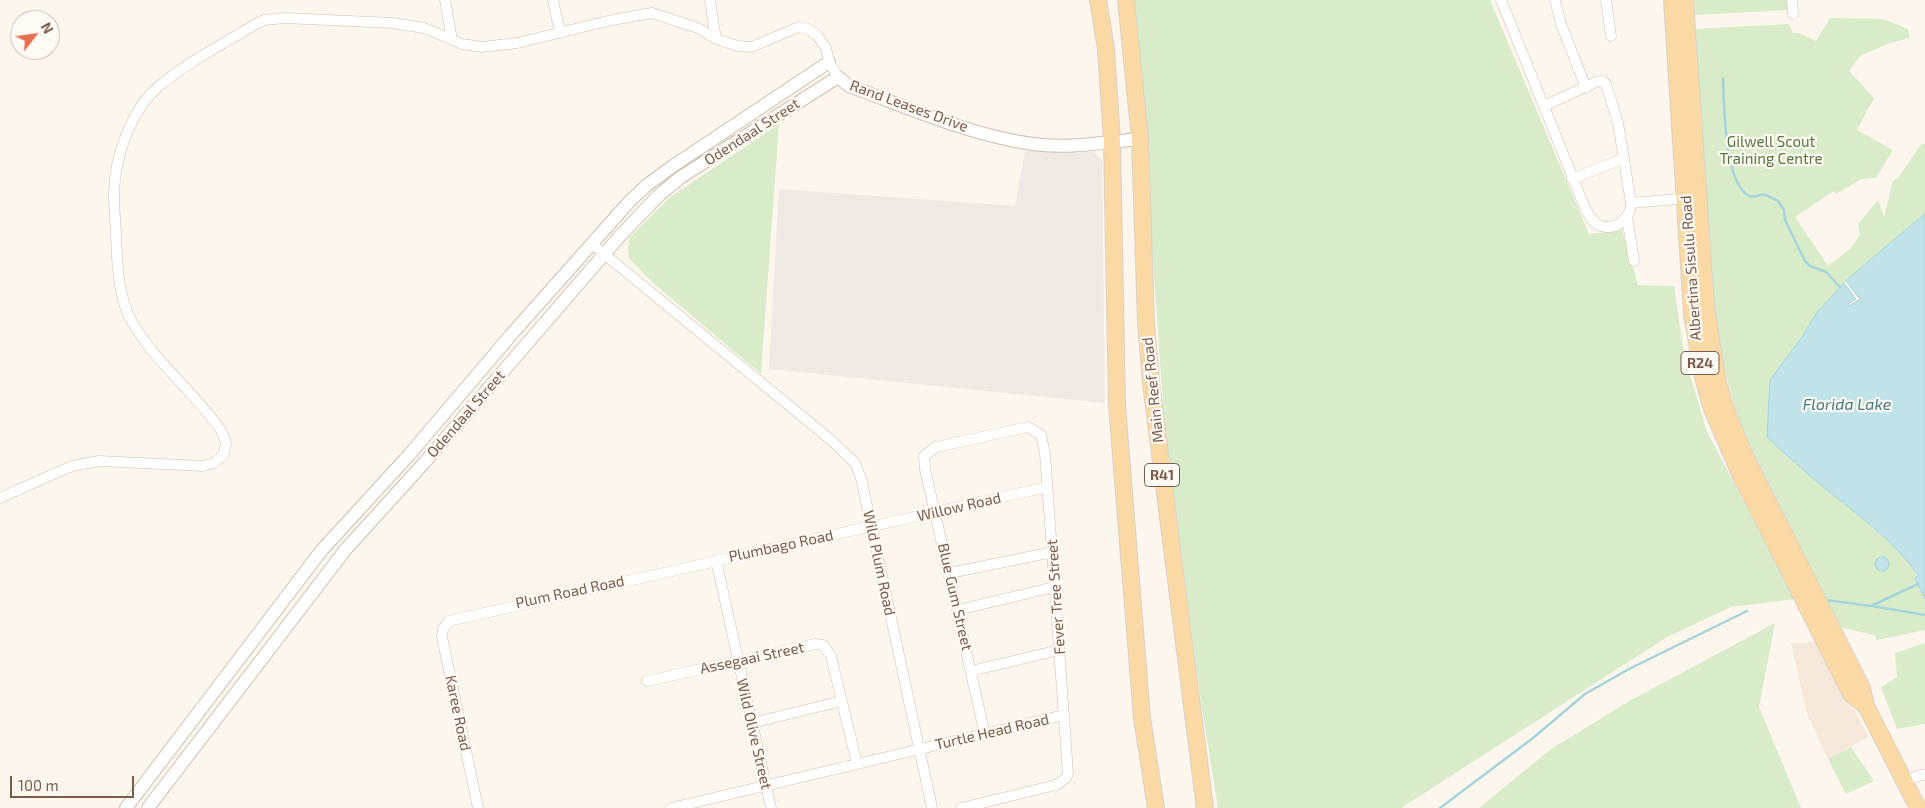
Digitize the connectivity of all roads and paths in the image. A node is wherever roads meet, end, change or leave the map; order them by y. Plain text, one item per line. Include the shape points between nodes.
1 (445, 0) edge
2 (553, 0) edge
3 (710, 0) edge
4 (1098, 0) edge
5 (1126, 0) edge
6 (1501, 0) edge
7 (1555, 0) edge
8 (1606, 0) edge
9 (1672, 0) edge
10 (1685, 0) edge
11 (1792, 0) edge
12 (1793, 14) dead end
13 (560, 33) junction
14 (1611, 36) dead end
15 (716, 39) junction
16 (452, 40) junction
17 (829, 62) junction
18 (838, 77) junction
19 (1586, 88) junction
20 (1544, 106) junction
21 (1140, 140) junction
22 (1112, 141) junction
23 (1624, 158) junction
24 (1572, 179) junction
25 (1692, 198) junction
26 (1631, 203) junction
27 (1627, 218) junction
28 (592, 244) junction
29 (604, 254) junction
30 (1634, 261) dead end
31 (924, 460) joint
32 (1047, 487) junction
33 (0, 498) edge
34 (935, 512) junction
35 (871, 527) junction
36 (1053, 552) junction
37 (716, 560) junction
38 (691, 566) joint
39 (950, 574) junction
40 (1054, 588) junction
41 (958, 610) junction
42 (449, 621) joint
43 (1059, 650) junction
44 (737, 660) junction
45 (971, 670) junction
46 (647, 681) dead end
47 (842, 701) junction
48 (1064, 715) junction
49 (752, 723) junction
50 (985, 735) junction
51 (920, 748) junction
52 (857, 764) junction
53 (1925, 774) edge
54 (1905, 780) junction
55 (766, 785) junction
56 (1920, 802) edge
57 (126, 808) edge
58 (148, 808) edge
59 (478, 808) edge
60 (671, 808) edge
61 (771, 808) edge
62 (932, 808) edge
63 (961, 808) edge
64 (1156, 808) edge
65 (1205, 808) edge

1 - 16 street
2 - 13 street
3 - 15 street
4 - 22 main road, R41 via 1106,49
5 - 21 main road, Main Reef Road / R41
6 - 20 street
7 - 19 street
8 - 14 street
9 - 25 main road, Albertina Sisulu Road / R24
10 - 25 main road, Albertina Sisulu Road / R24
11 - 12 street
13 - 15 street, Rand Leases Drive via 652,14 698,28
13 - 16 street, Rand Leases Drive via 495,47 473,47
15 - 17 street, Rand Leases Drive via 738,46 751,46 799,27 817,35 826,48
16 - 33 street, Rand Leases Drive via 424,28 392,23 274,18 254,25 158,87 141,106 132,124 117,170 114,191 120,280 127,313 133,324 214,420 225,438 224,454 214,463 203,466 106,461 83,463
17 - 18 street, Rand Leases Drive
17 - 28 street, Odendaal Street via 647,185
18 - 22 street, Rand Leases Drive via 849,86 873,95 1014,141 1050,145
18 - 29 street, Odendaal Street via 681,177 658,196
19 - 20 street
19 - 23 street via 1600,81 1608,86
20 - 24 street
21 - 22 street, Rand Leases Drive
21 - 65 main road, Main Reef Road / R41 via 1151,383
22 - 64 main road, R41 via 1116,405 1142,718
23 - 24 street
23 - 26 street
24 - 27 street via 1596,224 1609,227
25 - 26 street
25 - 54 main road, Albertina Sisulu Road / R24 via 1695,338 1712,409 1740,474 1851,694 1866,706
26 - 27 street
27 - 30 street
28 - 29 street, Wild Plum Road
28 - 57 street, Odendaal Street via 410,455 322,551
29 - 35 street, Wild Plum Road via 851,459 858,471
29 - 58 street, Odendaal Street via 346,549
31 - 32 street, Fever Tree Street via 932,449 1028,427 1038,431 1042,439
31 - 34 street, Blue Gum Street
32 - 34 street, Willow Road
32 - 36 street, Fever Tree Street
34 - 35 street, Willow Road
34 - 39 street, Blue Gum Street
35 - 37 street, Plumbago Road
35 - 51 street, Wild Plum Road
36 - 39 street
36 - 40 street, Fever Tree Street
37 - 38 street, Plumbago Road
37 - 44 street, Wild Olive Street
38 - 42 street, Plum Road Road
39 - 41 street, Blue Gum Street
40 - 41 street
40 - 43 street, Fever Tree Street
41 - 45 street, Blue Gum Street
42 - 59 street, Karee Road via 442,637
43 - 45 street
43 - 48 street, Fever Tree Street
44 - 46 street, Assegaai Street
44 - 47 street, Assegaai Street via 823,645 831,656
44 - 49 street, Wild Olive Street
45 - 50 street, Blue Gum Street
47 - 49 street
47 - 52 street, Assegaai Street
48 - 50 street, Turtle Head Road
48 - 63 street, Fever Tree Street via 1069,765 1066,778 1056,785
49 - 55 street, Wild Olive Street
50 - 51 street, Turtle Head Road
51 - 52 street
51 - 62 street, Wild Plum Road
52 - 55 street
53 - 54 street
54 - 56 main road, Albertina Sisulu Road / R24
55 - 60 street
55 - 61 street, Wild Olive Street

